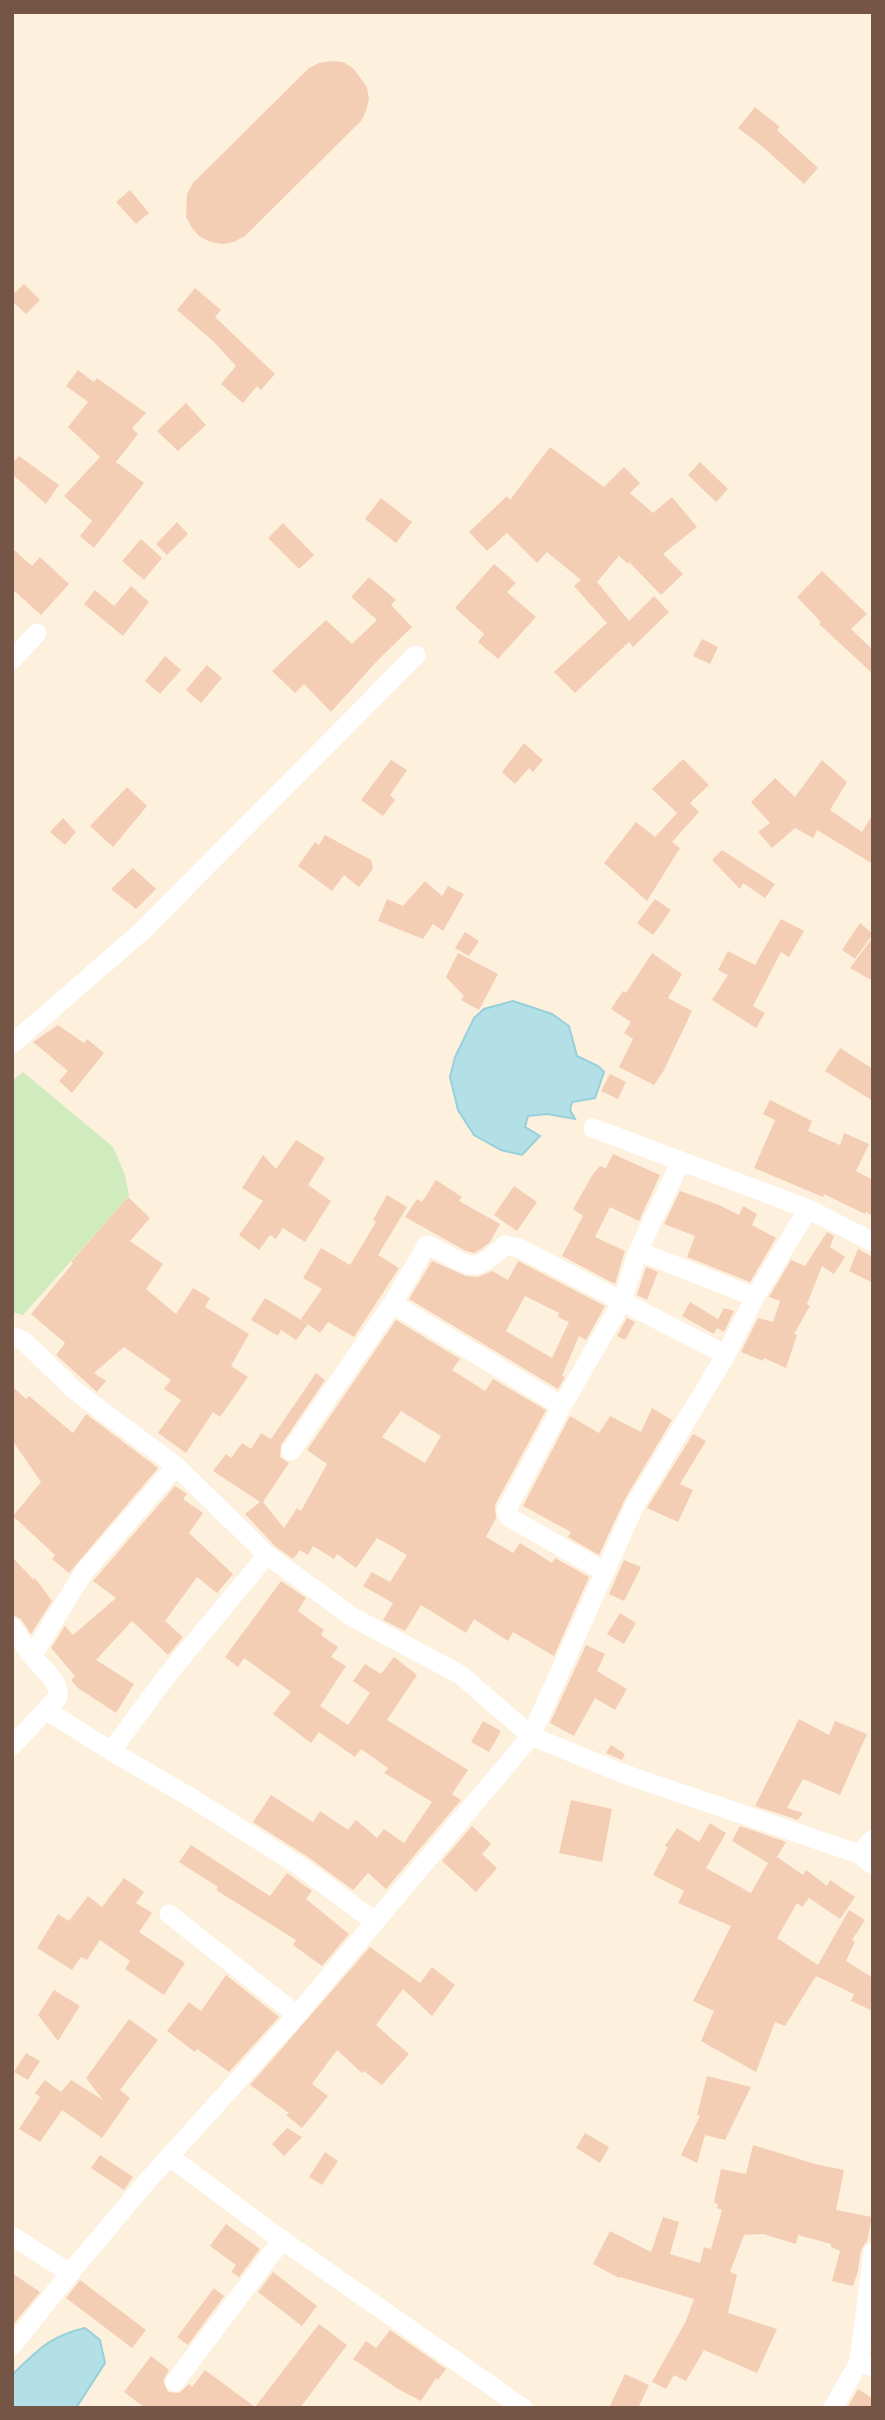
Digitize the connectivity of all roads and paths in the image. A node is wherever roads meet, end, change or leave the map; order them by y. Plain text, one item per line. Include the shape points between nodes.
1 (37, 633) dead end
2 (416, 655) dead end
3 (12, 660) edge
4 (12, 1044) edge
5 (593, 1128) dead end
6 (681, 1161) junction
7 (808, 1209) junction
8 (873, 1242) edge
9 (638, 1251) junction
10 (755, 1297) junction
11 (622, 1301) junction
12 (391, 1306) junction
13 (12, 1336) edge
14 (726, 1355) junction
15 (562, 1406) junction
16 (291, 1451) dead end
17 (176, 1466) junction
18 (267, 1555) junction
19 (605, 1572) junction
20 (12, 1627) edge
21 (32, 1656) junction
22 (46, 1710) junction
23 (531, 1736) junction
24 (12, 1746) edge
25 (111, 1751) junction
26 (873, 1839) edge
27 (866, 1860) edge
28 (169, 1914) dead end
29 (374, 1921) junction
30 (297, 2015) junction
31 (170, 2157) junction
32 (12, 2236) edge
33 (282, 2240) junction
34 (873, 2252) edge
35 (70, 2273) junction
36 (12, 2346) edge
37 (866, 2364) edge
38 (175, 2382) dead end
39 (523, 2408) edge
40 (833, 2408) edge

1 - 3 street
2 - 4 street via 141,932
5 - 6 street
6 - 7 street
6 - 9 street
7 - 8 street
7 - 10 street
9 - 10 street
9 - 11 street
10 - 14 street
11 - 12 street via 519,1248 505,1245 477,1266 429,1245
11 - 14 street
11 - 15 street
12 - 15 street
12 - 16 street
13 - 17 street via 24,1341 74,1390
14 - 19 street via 635,1505
15 - 19 street via 506,1511 509,1517
17 - 18 street
17 - 21 street via 84,1572
18 - 23 street via 354,1618 461,1675
18 - 25 street
19 - 23 street
20 - 21 street
21 - 22 street via 59,1689
22 - 24 street
22 - 25 street
23 - 27 street
23 - 29 street
25 - 29 street via 301,1867
26 - 27 street
28 - 30 street
29 - 30 street
30 - 31 street
31 - 33 street
31 - 35 street
32 - 35 street
33 - 38 street
33 - 39 street
34 - 37 street
35 - 36 street
37 - 40 street

